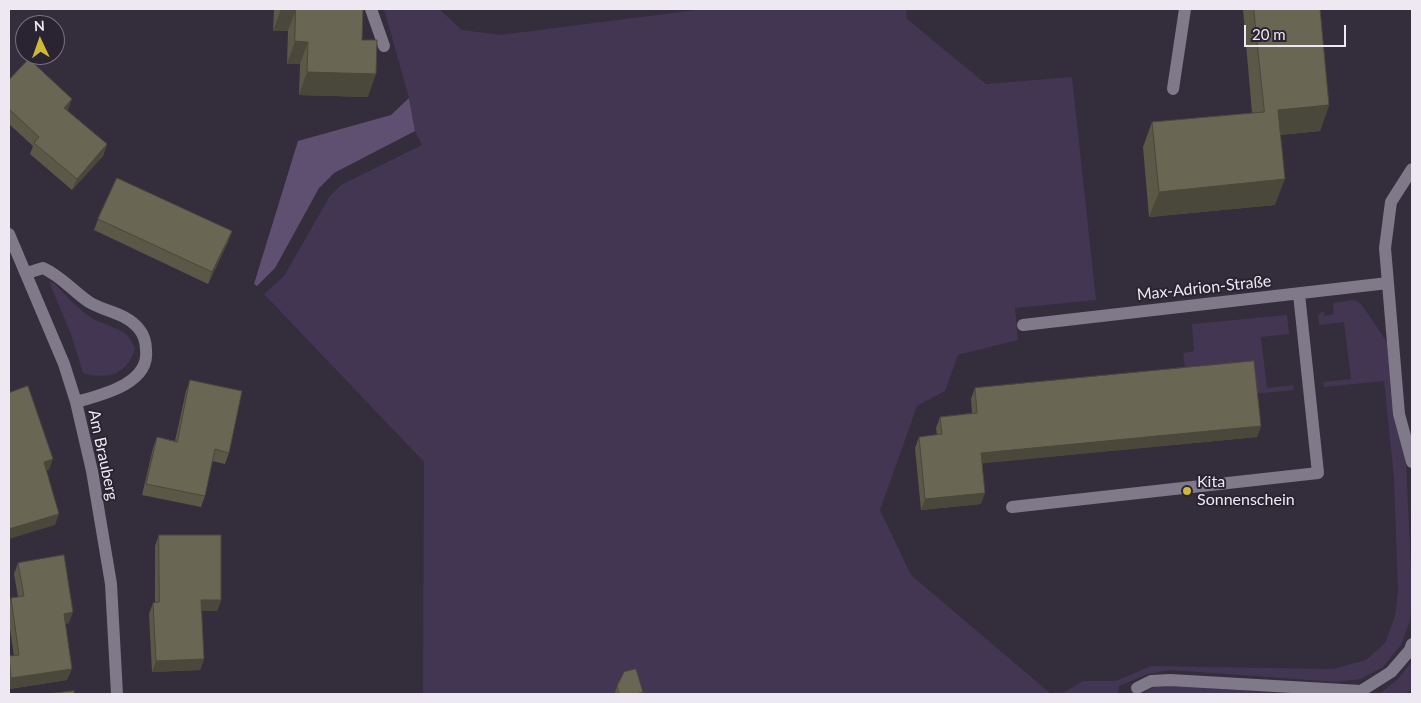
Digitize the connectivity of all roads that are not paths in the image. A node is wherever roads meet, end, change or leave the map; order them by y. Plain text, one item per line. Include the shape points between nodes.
1 (371, 9) edge
2 (1185, 9) edge
3 (384, 46) dead end
4 (1173, 89) dead end
5 (1412, 169) edge
6 (9, 234) edge
7 (27, 273) junction
8 (1388, 283) junction
9 (1299, 294) junction
10 (1023, 324) dead end
11 (76, 402) junction
12 (1412, 462) edge
13 (1012, 507) dead end
14 (1412, 644) edge
15 (1137, 688) dead end
16 (118, 694) edge

1 - 3 street
2 - 4 street
5 - 8 street via 1391,202 1385,248
6 - 7 street, Am Brauberg
7 - 11 street, Am Brauberg
7 - 11 street via 43,268 53,273 90,302 128,319 146,340 147,355 140,372 122,387
8 - 9 street, Max-Adrion-Straße
8 - 12 street via 1399,414
9 - 10 street, Max-Adrion-Straße
9 - 13 street via 1318,473
11 - 16 street, Am Brauberg via 92,471 111,584
14 - 15 street via 1391,672 1361,691 1170,680 1151,681

